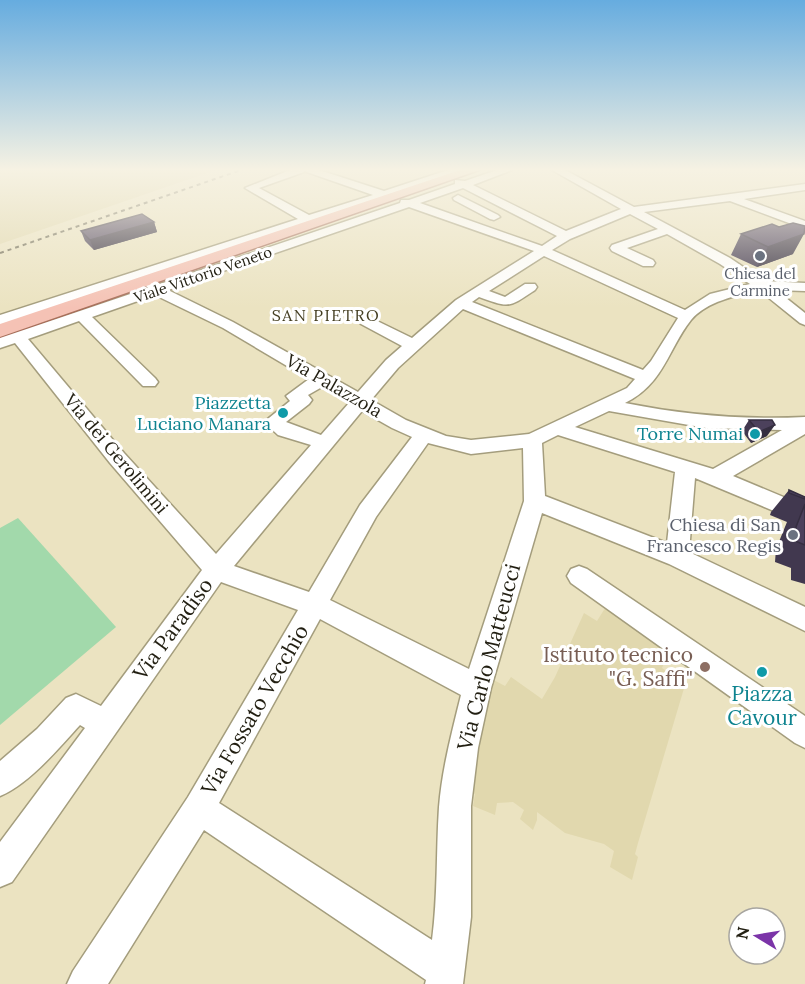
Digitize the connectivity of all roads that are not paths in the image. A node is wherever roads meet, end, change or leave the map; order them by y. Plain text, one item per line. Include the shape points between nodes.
1 (301, 216) edge
2 (321, 216) edge
3 (344, 216) edge
4 (344, 216) edge
5 (442, 216) edge
6 (498, 216) edge
7 (525, 216) edge
8 (619, 216) edge
9 (641, 216) edge
10 (780, 216) edge
11 (494, 217) joint
12 (307, 219) junction
13 (805, 225) edge
14 (514, 230) dead end
15 (668, 230) junction
16 (566, 236) junction
17 (541, 250) junction
18 (648, 263) dead end
19 (150, 282) junction
20 (761, 285) junction
21 (530, 286) dead end
22 (805, 287) edge
23 (477, 292) junction
24 (461, 303) junction
25 (83, 316) junction
26 (686, 316) junction
27 (0, 320) edge
28 (805, 320) edge
29 (366, 321) dead end
30 (6, 337) edge
31 (414, 346) junction
32 (645, 377) junction
33 (322, 379) junction
34 (149, 382) dead end
35 (361, 400) junction
36 (609, 405) junction
37 (805, 425) edge
38 (559, 429) junction
39 (423, 436) junction
40 (532, 440) junction
41 (325, 442) junction
42 (685, 469) junction
43 (715, 477) junction
44 (534, 501) junction
45 (805, 515) edge
46 (677, 551) junction
47 (216, 570) junction
48 (579, 576) dead end
49 (316, 605) junction
50 (805, 619) edge
51 (477, 688) junction
52 (105, 723) junction
53 (805, 733) edge
54 (0, 781) edge
55 (199, 808) junction
56 (0, 870) edge
57 (445, 978) edge
58 (86, 984) edge

1 - 12 street
2 - 12 street, Viale Vittorio Veneto
3 - 19 main road, Viale Vittorio Veneto
4 - 19 street, Viale Vittorio Veneto
5 - 17 street
6 - 11 street
7 - 16 street
8 - 16 street, Via Paradiso
9 - 15 street
10 - 13 street
11 - 14 street via 489,219
12 - 19 street, Viale Vittorio Veneto
15 - 18 street via 616,248
15 - 20 street
16 - 17 street, Via Paradiso
17 - 23 street, Via Paradiso
17 - 26 street
19 - 25 street, Viale Vittorio Veneto
19 - 27 street, Viale Vittorio Veneto
19 - 30 main road, Viale Vittorio Veneto
19 - 33 street, Via Palazzola
20 - 22 street
20 - 26 street via 715,297
20 - 28 street
21 - 23 street via 507,302
23 - 24 street, Via Paradiso
24 - 31 street, Via Paradiso
24 - 32 street
25 - 30 street, Viale Vittorio Veneto
25 - 34 street
26 - 32 street, Via Palazzola via 658,364
29 - 31 street
30 - 47 street, Via dei Gerolimini
31 - 35 street, Via Paradiso via 392,364
32 - 36 street, Via Palazzola via 633,393
33 - 35 street, Via Palazzola
33 - 41 street via 295,396 303,400 273,422 285,430
35 - 39 street, Via Palazzola
35 - 41 street, Via Paradiso
36 - 37 street via 667,418 729,425
36 - 38 street, Via Palazzola
37 - 43 street
38 - 40 street, Via Palazzola
38 - 42 street
39 - 40 street, Via Palazzola via 471,447
39 - 49 street, Via Fossato Vecchio via 368,511
40 - 44 street, Via Carlo Matteucci
41 - 47 street, Via Paradiso
42 - 43 street
42 - 46 street
43 - 45 street
44 - 46 street
44 - 51 street, Via Carlo Matteucci
46 - 50 street
47 - 49 street
47 - 52 street, Via Paradiso
48 - 53 street
49 - 51 street
49 - 55 street, Via Fossato Vecchio
51 - 57 street, Via Carlo Matteucci via 455,806 453,918
52 - 54 street via 76,708
52 - 56 street, Via Paradiso
55 - 57 street
55 - 58 street, Via Fossato Vecchio

